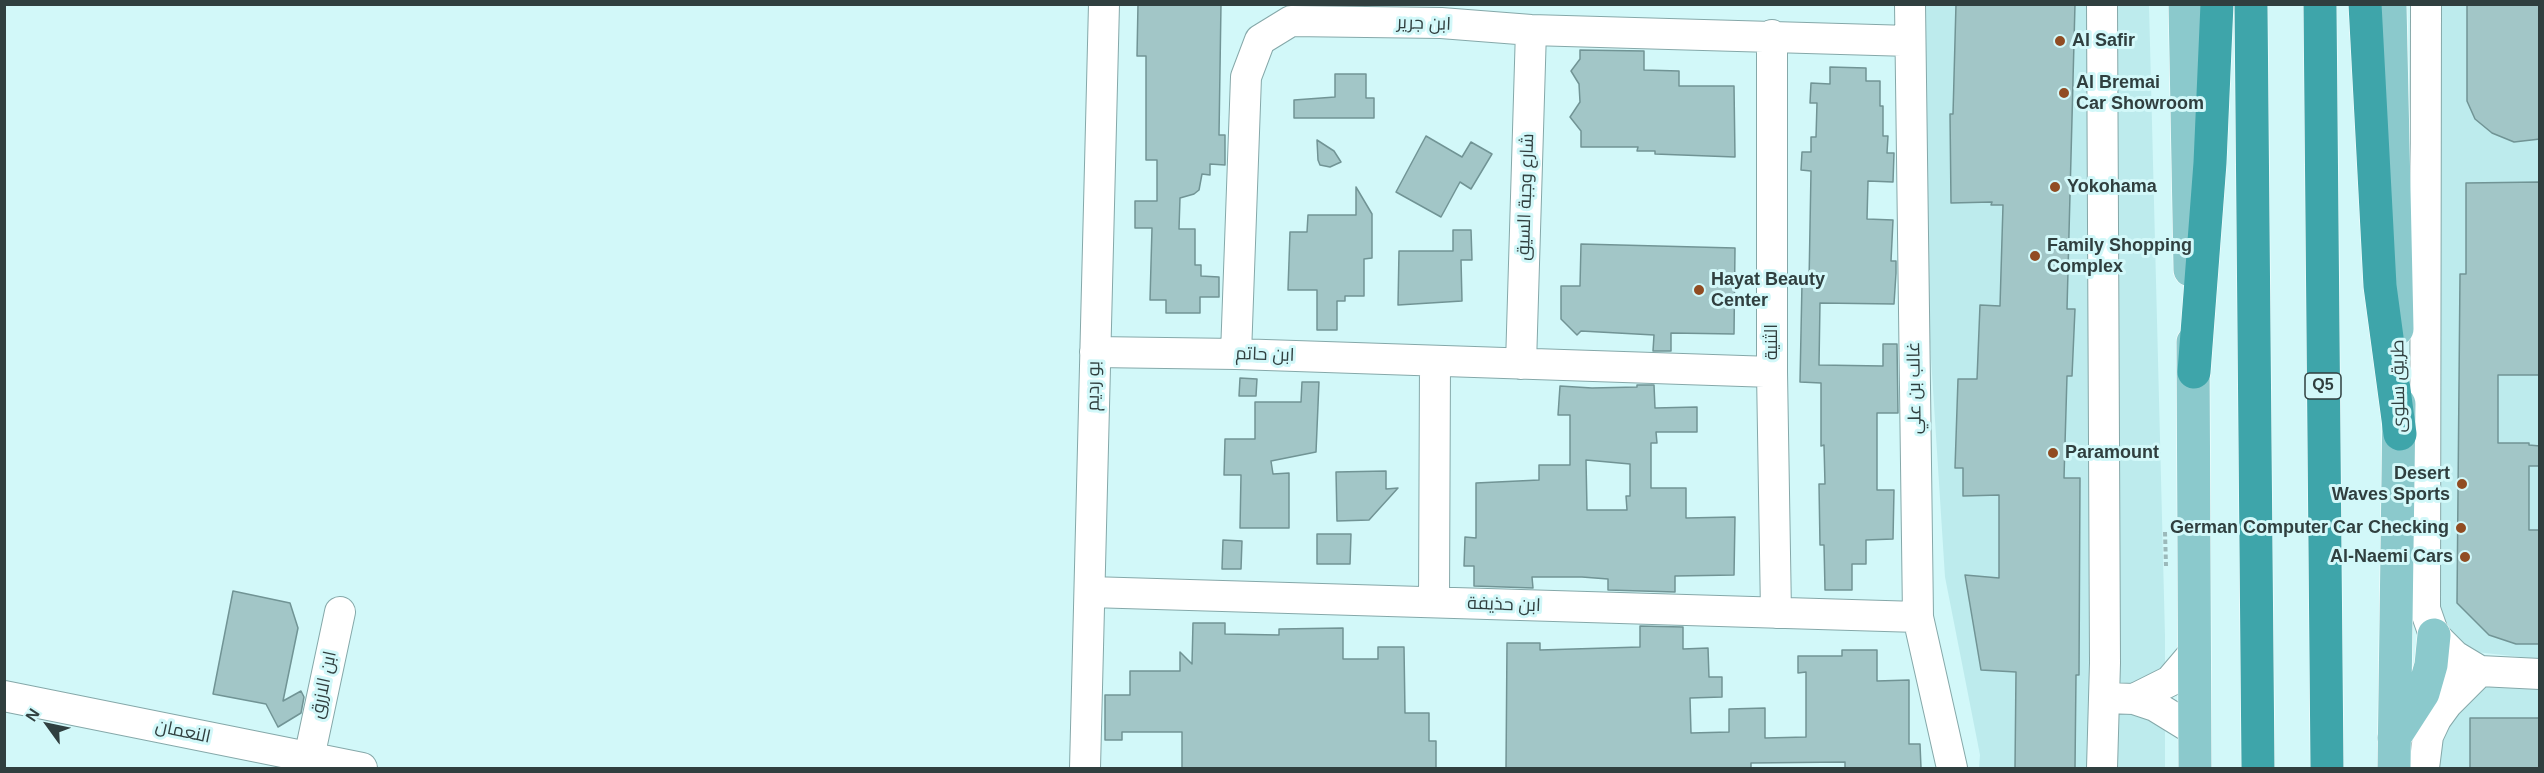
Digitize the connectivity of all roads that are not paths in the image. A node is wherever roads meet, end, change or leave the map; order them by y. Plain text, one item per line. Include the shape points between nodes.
1 (1104, 4) edge
2 (1910, 4) edge
3 (2102, 4) edge
4 (2185, 4) edge
5 (2217, 4) edge
6 (2251, 4) edge
7 (2320, 4) edge
8 (2365, 4) edge
9 (2390, 4) edge
10 (2426, 4) edge
11 (1441, 14) edge
12 (1531, 30) junction
13 (1772, 35) junction
14 (1910, 41) junction
15 (1095, 352) junction
16 (1236, 354) junction
17 (1435, 361) junction
18 (1521, 364) junction
19 (1772, 372) junction
20 (2194, 372) junction
21 (2400, 434) junction
22 (1090, 592) junction
23 (1434, 602) junction
24 (340, 612) dead end
25 (1776, 613) junction
26 (1918, 617) junction
27 (2434, 635) junction
28 (2193, 654) junction
29 (2480, 671) junction
30 (2540, 674) edge
31 (2423, 693) junction
32 (4, 696) edge
33 (2104, 698) junction
34 (2134, 699) junction
35 (2194, 730) junction
36 (2393, 754) edge
37 (309, 758) junction
38 (362, 768) edge
39 (1085, 768) edge
40 (1952, 768) edge
41 (2102, 768) edge
42 (2195, 768) edge
43 (2258, 768) edge
44 (2327, 768) edge
45 (2424, 768) edge

1 - 15 street, بو رديم
2 - 14 street, غالب بن علي
3 - 33 street
4 - 20 main road
5 - 20 highway
6 - 43 highway
7 - 44 highway, Q5
8 - 21 highway via 2380,286
9 - 21 main road, طريق سلوى
10 - 27 street via 2424,597
11 - 12 street, ابن جرير
11 - 16 street, ابن جرير via 1291,21 1260,40 1246,77
12 - 13 street, ابن جرير
12 - 18 street, شارع وجبة السيق
13 - 14 street, ابن جرير
13 - 19 street, الثنية
14 - 26 street, غالب بن علي
15 - 16 street, ابن حاتم
15 - 22 street, بو رديم
16 - 17 street, ابن حاتم
17 - 18 street, ابن حاتم
17 - 23 street
18 - 19 street, ابن حاتم
19 - 25 street, الثنية
20 - 28 main road
21 - 36 main road, طريق سلوى
22 - 23 street, ابن حذيفة
22 - 39 street, بو رديم
23 - 25 street, ابن حذيفة
24 - 37 street, ابن الازرق
25 - 26 street, ابن حذيفة
26 - 40 street, غالب بن علي
27 - 29 street via 2455,656
27 - 31 main road
28 - 34 street via 2170,681
28 - 35 main road
29 - 30 street
29 - 31 street via 2446,679
29 - 45 street via 2436,718 2428,736
31 - 36 main road
32 - 37 street, النعمان
33 - 34 street
33 - 41 street
34 - 35 street via 2155,706
35 - 42 main road
37 - 38 street, النعمان

